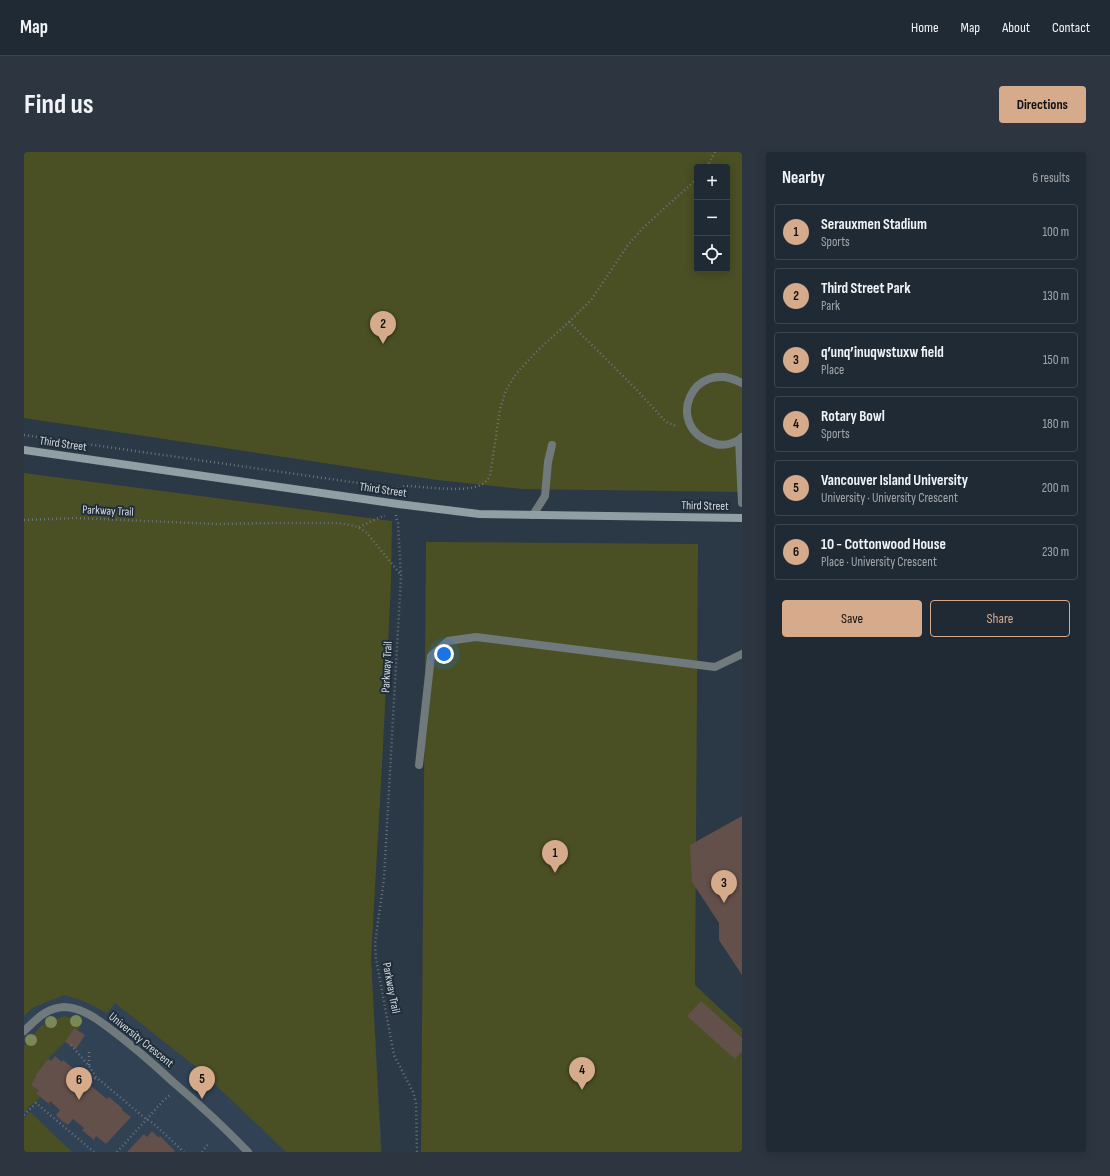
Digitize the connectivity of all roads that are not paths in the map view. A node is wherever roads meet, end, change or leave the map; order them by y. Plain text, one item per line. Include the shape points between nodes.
1 (742, 383) edge
2 (740, 439) edge
3 (552, 445) dead end
4 (24, 450) edge
5 (742, 503) edge
6 (533, 515) junction
7 (742, 518) edge
8 (742, 654) edge
9 (420, 765) dead end
10 (24, 1031) edge
11 (248, 1152) edge

1 - 2 street via 721,376 700,383 692,392 687,414 693,430 706,441 716,445
2 - 5 street
3 - 6 street via 545,496
4 - 6 main road, Third Street via 412,506 479,514
6 - 7 main road, Third Street
8 - 9 street via 715,667 476,637 448,641 431,656
10 - 11 street, University Crescent via 50,1009 66,1007 80,1010 95,1018 140,1052 224,1127

